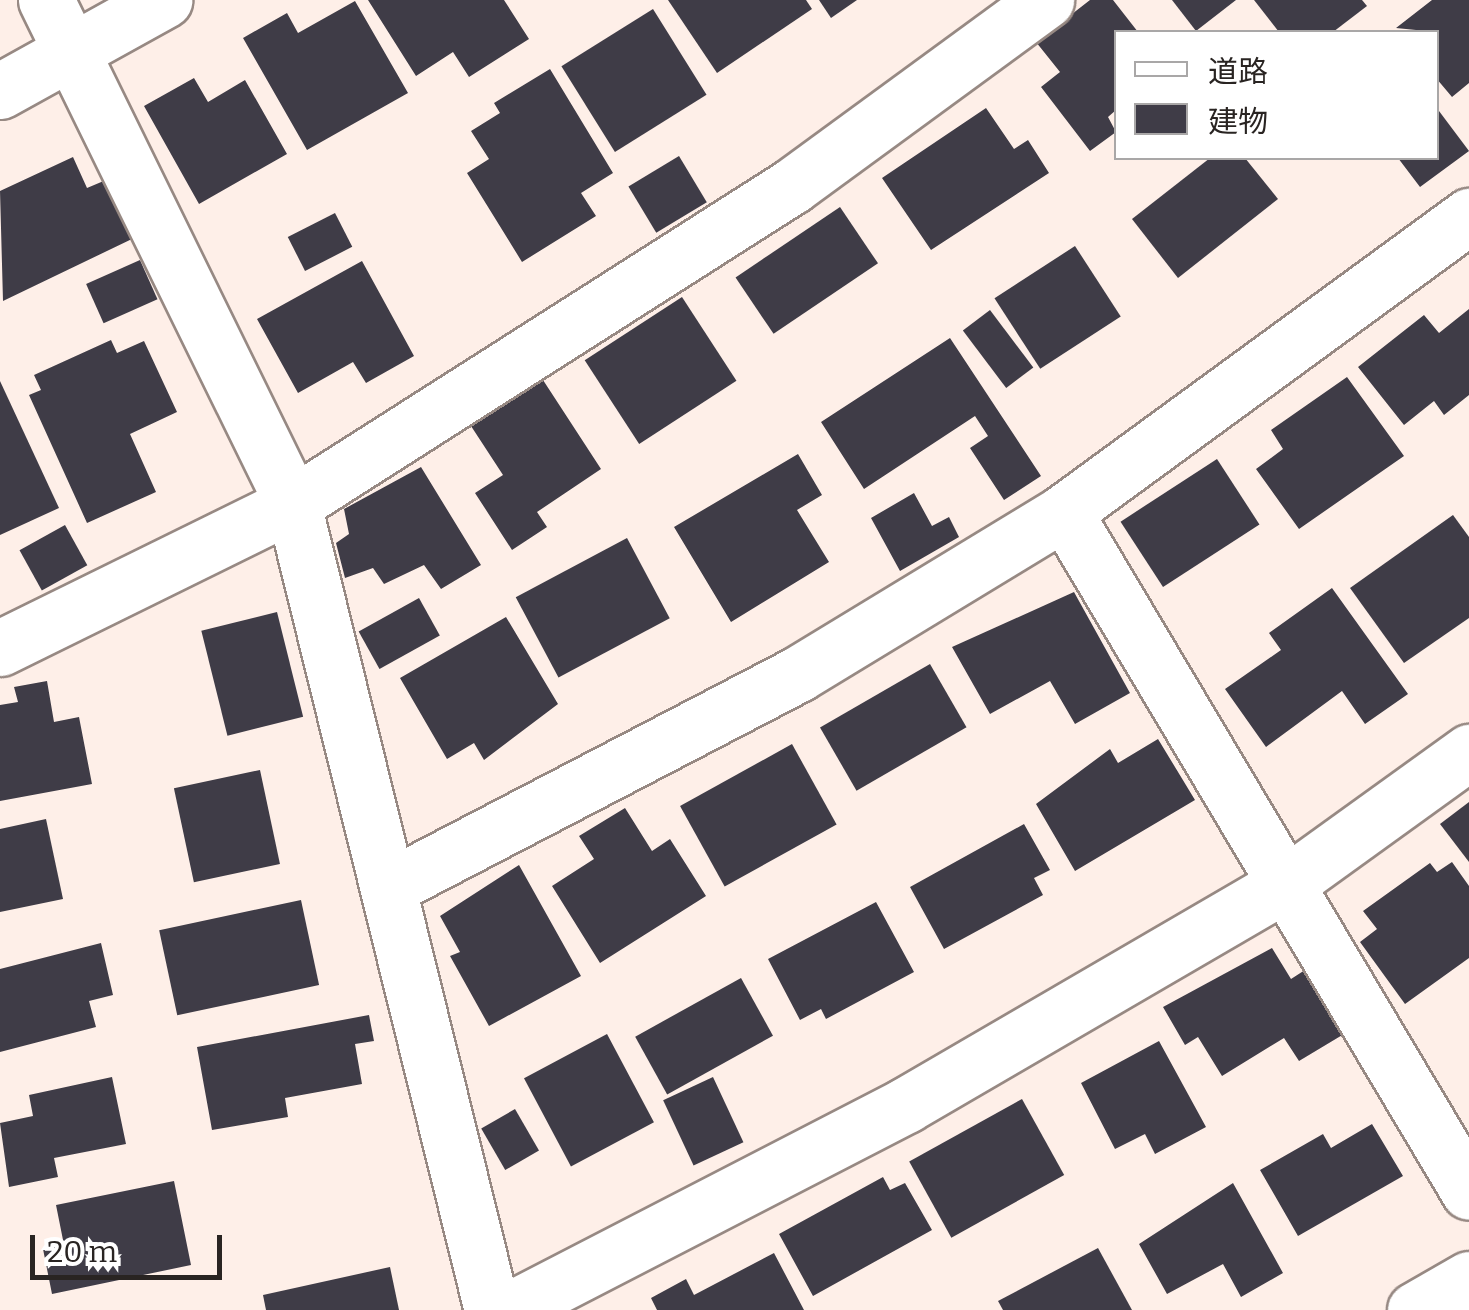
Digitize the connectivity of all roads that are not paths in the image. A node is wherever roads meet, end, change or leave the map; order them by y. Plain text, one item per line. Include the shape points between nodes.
1 (46, 0) edge
2 (164, 0) edge
3 (1046, 0) edge
4 (75, 54) junction
5 (0, 90) edge
6 (1469, 216) edge
7 (293, 504) junction
8 (1064, 512) junction
9 (0, 648) edge
10 (1469, 752) edge
11 (1286, 884) junction
12 (389, 887) junction
13 (1469, 1192) edge
14 (1469, 1279) edge
15 (492, 1310) edge
16 (509, 1310) edge
17 (1415, 1310) edge

1 - 4 street
2 - 4 street
3 - 7 street via 792,186
4 - 5 street
4 - 7 street
6 - 8 street
7 - 9 street
7 - 12 street
8 - 11 street
8 - 12 street via 798,674
10 - 11 street
11 - 13 street
11 - 16 street via 775,1179
12 - 15 street
14 - 17 street

